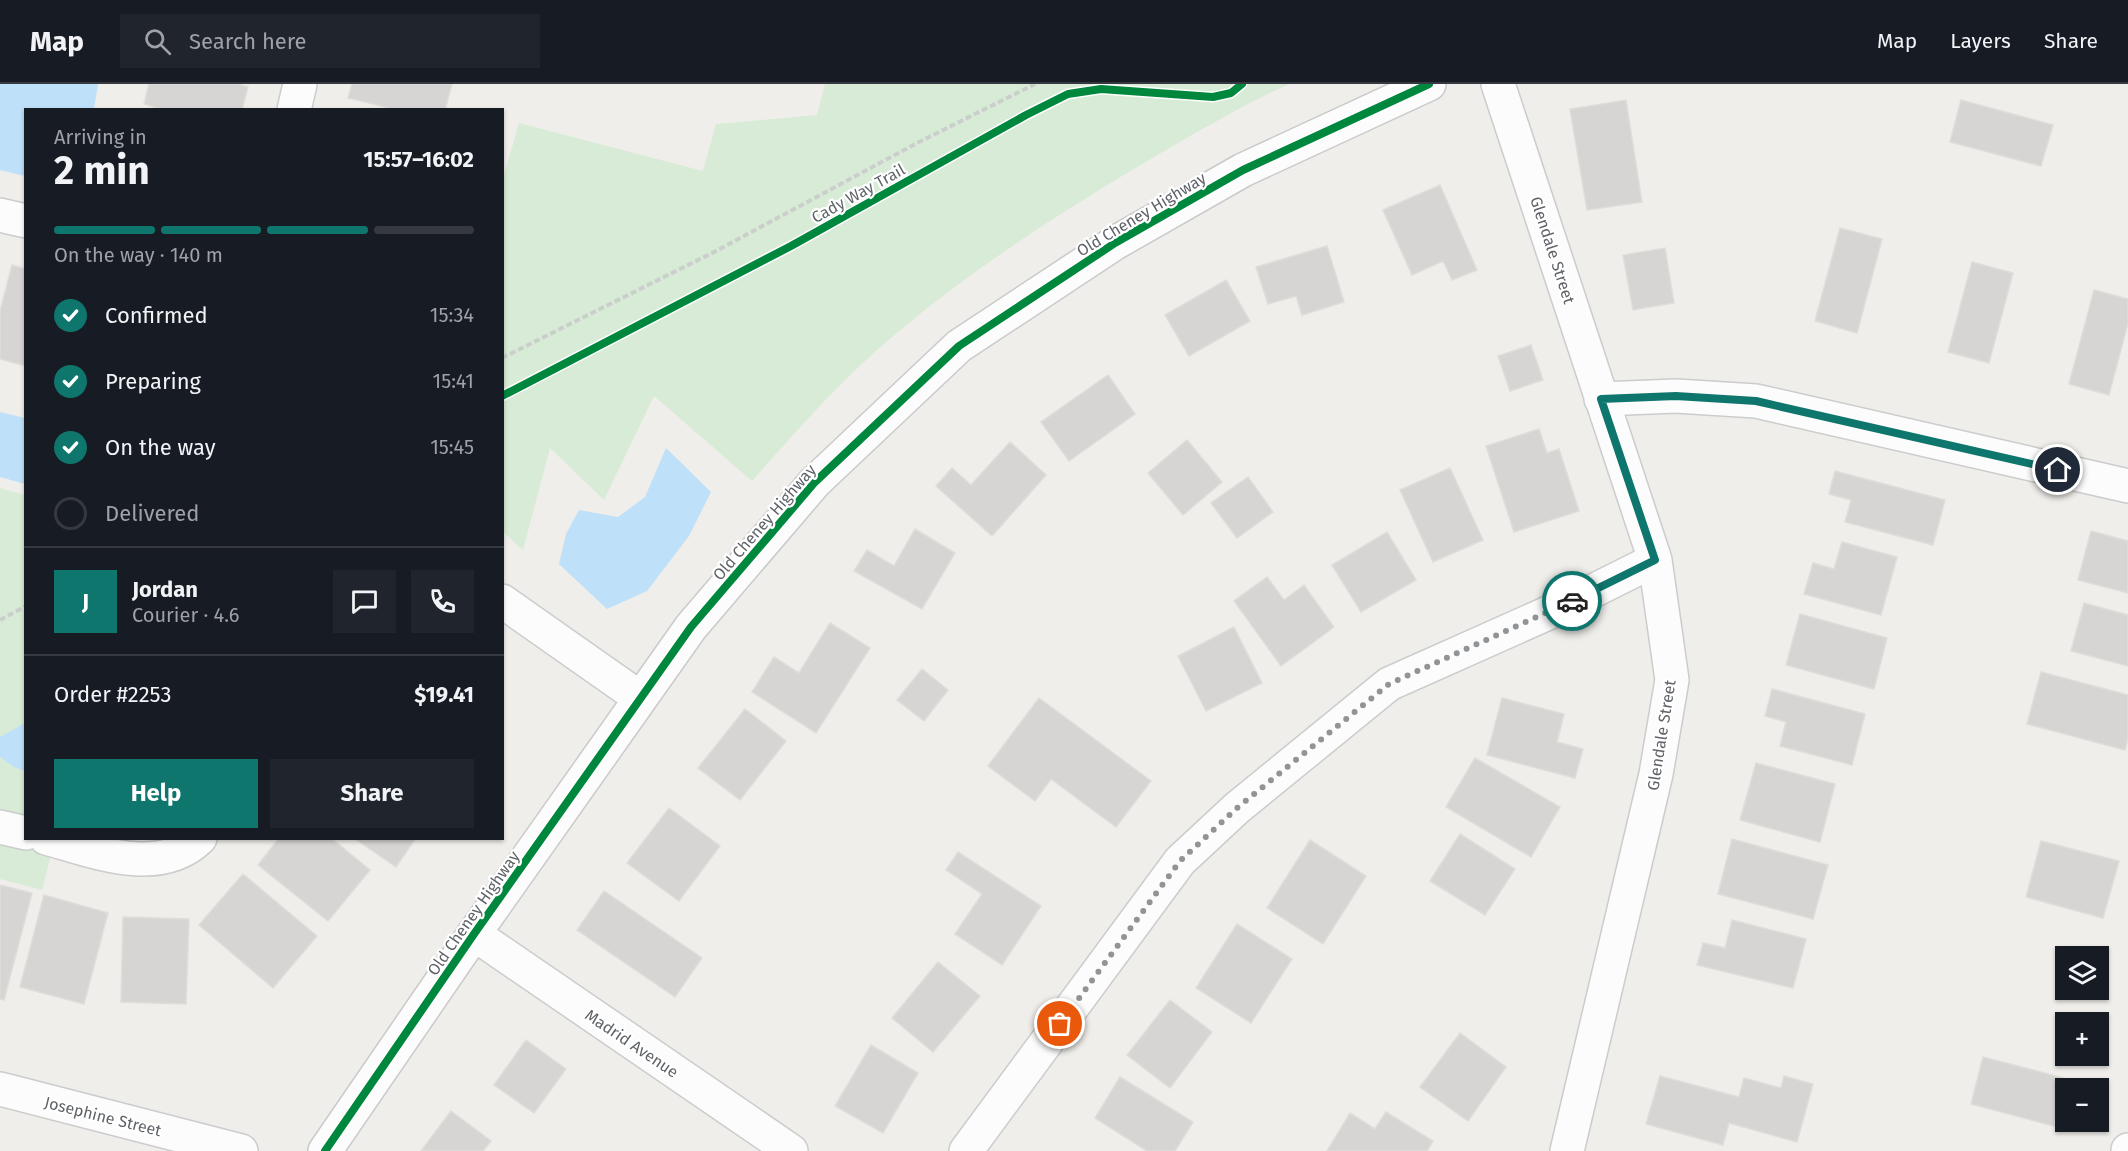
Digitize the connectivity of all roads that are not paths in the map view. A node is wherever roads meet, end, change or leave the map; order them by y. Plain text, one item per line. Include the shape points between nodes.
1 (300, 84) edge
2 (1429, 84) edge
3 (1498, 84) edge
4 (294, 108) edge
5 (0, 214) edge
6 (24, 220) edge
7 (1601, 399) junction
8 (2128, 486) edge
9 (1655, 560) junction
10 (504, 602) edge
11 (640, 698) junction
12 (0, 827) edge
13 (24, 833) edge
14 (54, 840) edge
15 (198, 840) edge
16 (474, 934) junction
17 (0, 1089) edge
18 (241, 1151) edge
19 (326, 1151) edge
20 (791, 1151) edge
21 (966, 1151) edge
22 (1567, 1151) edge

1 - 4 street
2 - 11 street, Old Cheney Highway via 1243,170 1115,243 959,346 815,482 691,627
3 - 7 street, Glendale Street
5 - 6 street
7 - 8 street via 1676,396 1756,401
7 - 9 street, Glendale Street
9 - 21 street via 1557,609 1389,684 1237,808 1180,861
9 - 22 street, Glendale Street via 1672,680 1656,774
10 - 11 street
11 - 16 street, Old Cheney Highway
12 - 13 street
14 - 15 street via 122,858 164,858
16 - 19 street, Old Cheney Highway
16 - 20 street, Madrid Avenue
17 - 18 street, Josephine Street

